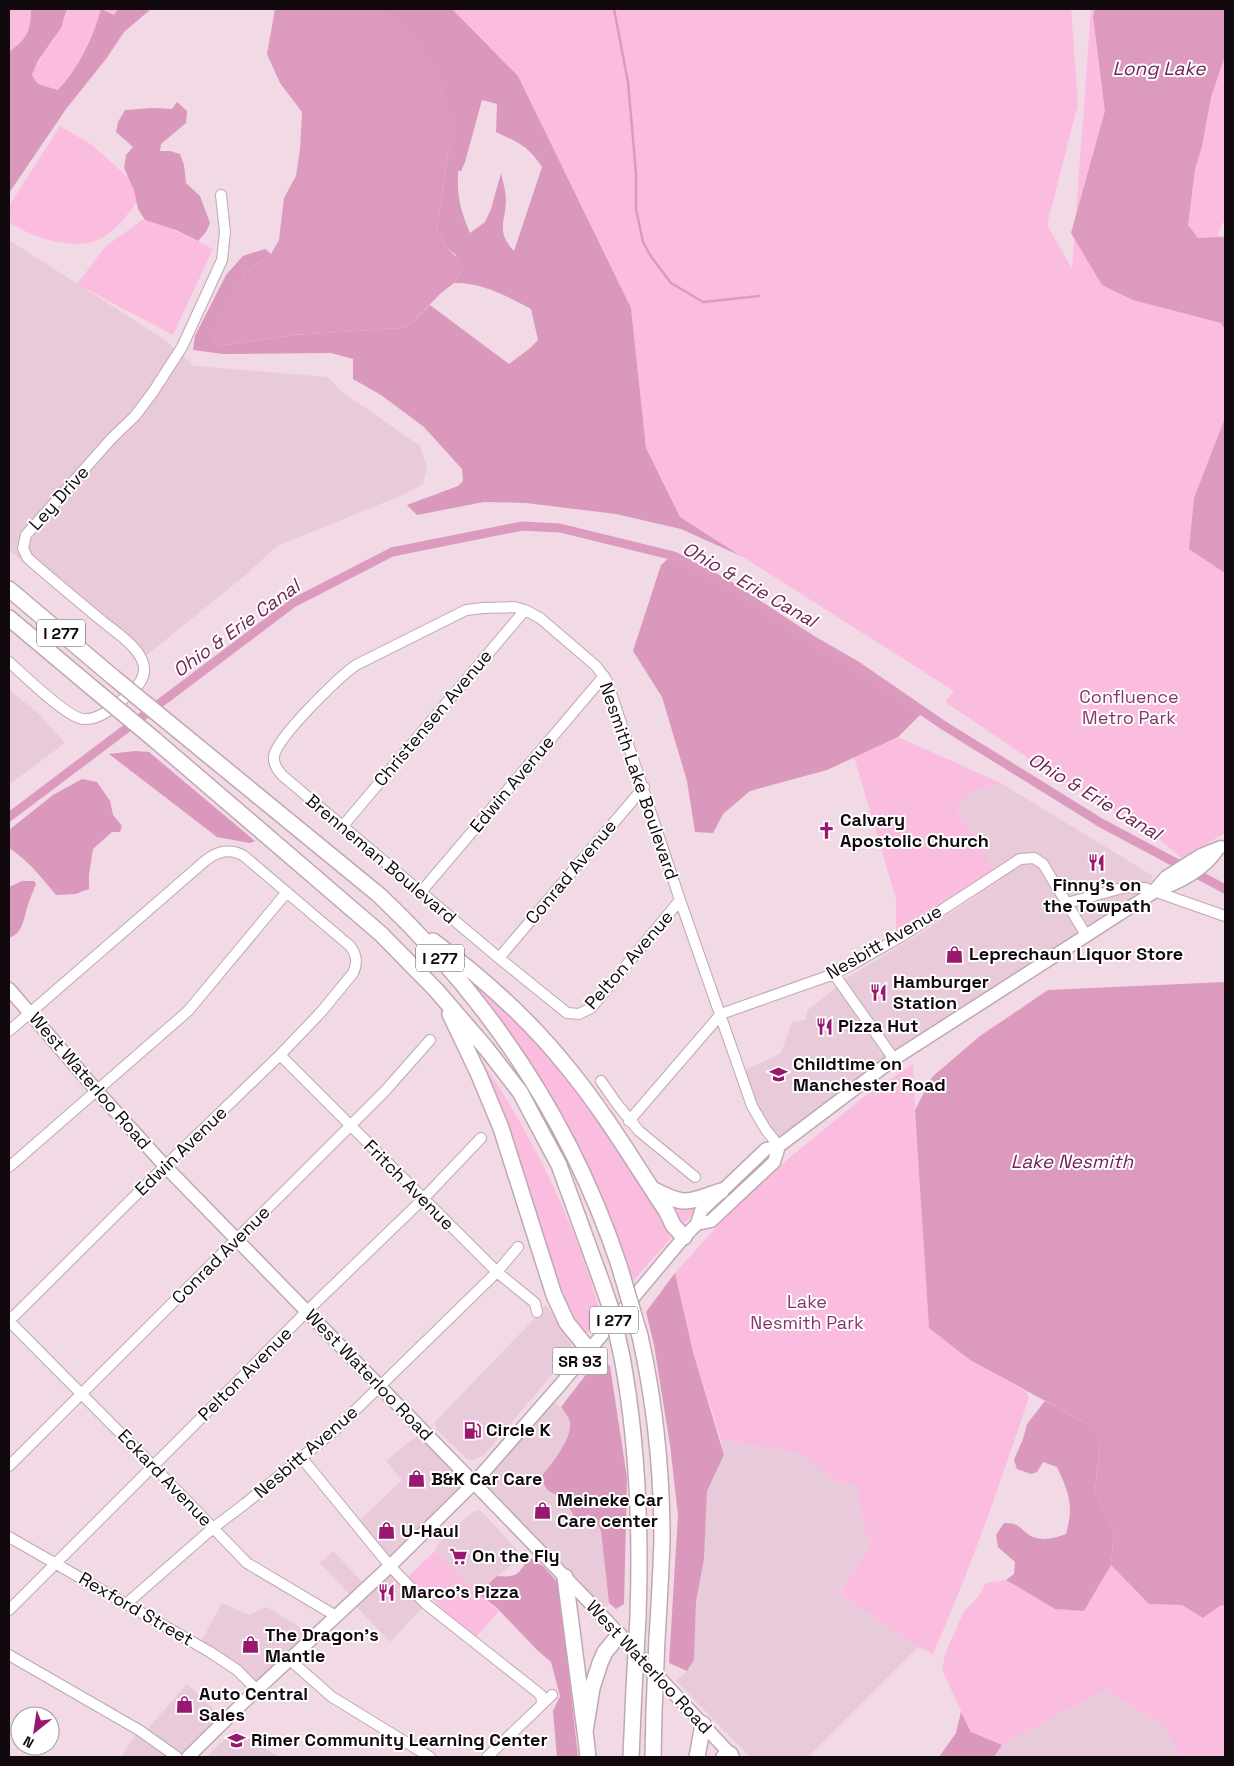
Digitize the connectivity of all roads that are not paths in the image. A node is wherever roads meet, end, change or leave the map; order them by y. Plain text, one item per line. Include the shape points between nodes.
1 (221, 195) dead end
2 (9, 589) edge
3 (524, 610) junction
4 (9, 618) edge
5 (9, 662) edge
6 (604, 676) junction
7 (283, 776) joint
8 (644, 787) junction
9 (342, 826) junction
10 (1222, 847) edge
11 (287, 892) junction
12 (421, 892) junction
13 (1154, 892) junction
14 (680, 900) junction
15 (1067, 903) junction
16 (1225, 916) edge
17 (406, 920) junction
18 (1086, 935) junction
19 (499, 958) junction
20 (834, 974) junction
21 (9, 988) edge
22 (440, 995) junction
23 (30, 1013) junction
24 (574, 1014) joint
25 (721, 1014) junction
26 (9, 1031) edge
27 (430, 1040) dead end
28 (280, 1055) junction
29 (894, 1059) junction
30 (601, 1081) dead end
31 (97, 1091) junction
32 (629, 1121) junction
33 (350, 1126) junction
34 (481, 1138) dead end
35 (779, 1146) junction
36 (165, 1166) junction
37 (9, 1167) edge
38 (694, 1177) dead end
39 (652, 1189) junction
40 (721, 1191) junction
41 (423, 1199) junction
42 (697, 1224) junction
43 (684, 1237) junction
44 (236, 1238) junction
45 (518, 1248) dead end
46 (497, 1272) junction
47 (307, 1311) junction
48 (537, 1312) dead end
49 (9, 1321) edge
50 (589, 1350) junction
51 (380, 1386) junction
52 (82, 1394) junction
53 (301, 1457) junction
54 (9, 1466) edge
55 (153, 1466) junction
56 (474, 1483) junction
57 (214, 1528) junction
58 (9, 1537) edge
59 (56, 1564) junction
60 (390, 1566) junction
61 (565, 1578) junction
62 (126, 1604) junction
63 (9, 1610) edge
64 (336, 1616) junction
65 (619, 1635) junction
66 (9, 1655) edge
67 (290, 1660) junction
68 (257, 1690) junction
69 (552, 1695) dead end
70 (542, 1703) junction
71 (703, 1724) junction
72 (585, 1731) junction
73 (729, 1756) edge
74 (177, 1757) edge
75 (188, 1757) edge
76 (430, 1757) edge
77 (487, 1757) edge
78 (588, 1757) edge
79 (631, 1757) edge
80 (653, 1757) edge
81 (697, 1757) edge

1 - 5 street, Ley Drive via 225,232 222,260 182,347 135,416 29,531 23,542 24,552 31,561 137,652 144,668 142,680 104,713 85,720 70,714
2 - 17 highway, I 277, bridge via 372,888
3 - 6 street, Nesmith Lake Boulevard via 546,623
3 - 7 street, Nesmith Lake Boulevard via 514,607 466,610 356,665 338,679 279,744 274,761
3 - 9 street, Christensen Avenue
4 - 22 highway, I 277, bridge via 381,934
6 - 8 street, Nesmith Lake Boulevard
6 - 12 street, Edwin Avenue
7 - 9 street, Brenneman Boulevard
8 - 14 street, Nesmith Lake Boulevard
8 - 19 street, Conrad Avenue
9 - 12 street, Brenneman Boulevard
10 - 13 main road, SR 93
11 - 23 street via 244,856 224,852 216,854
11 - 28 street, Edwin Avenue via 356,956 355,968 349,978
11 - 31 street via 188,1011
12 - 19 street, Brenneman Boulevard
13 - 15 street via 1131,886
13 - 16 street
13 - 18 main road, SR 93
14 - 24 street, Pelton Avenue via 591,1008
14 - 25 street, Nesmith Lake Boulevard
15 - 18 street, Nesbitt Avenue
15 - 20 street, Nesbitt Avenue via 1039,860 1020,859 902,936
17 - 39 highway via 470,968 530,1024 570,1069
17 - 80 highway, I 277, bridge via 489,1016 532,1078 590,1187 619,1265 640,1336 656,1430 661,1493
18 - 29 main road, SR 93
19 - 24 street, Brenneman Boulevard via 563,1010
20 - 25 street, Nesbitt Avenue
20 - 29 street
21 - 23 main road, West Waterloo Road
22 - 50 highway via 494,1112 556,1300 567,1323
22 - 79 highway, I 277, bridge via 520,1092 559,1165 612,1312 630,1402 638,1504 638,1617
23 - 26 street
23 - 31 main road, West Waterloo Road
25 - 32 street, Nesbitt Avenue
25 - 35 street, Nesmith Lake Boulevard via 752,1106
27 - 33 street, Conrad Avenue
28 - 33 street, Fritch Avenue
28 - 36 street, Edwin Avenue
29 - 35 main road, SR 93
30 - 32 street
31 - 36 main road, West Waterloo Road
31 - 37 street
32 - 38 street
33 - 41 street, Fritch Avenue
33 - 44 street, Conrad Avenue
34 - 41 street, Pelton Avenue
35 - 40 main road, SR 93 via 766,1149
35 - 42 main road, SR 93 via 774,1162 711,1221
36 - 44 main road, West Waterloo Road
36 - 49 street, Edwin Avenue
39 - 40 highway via 672,1200 687,1202
39 - 43 highway
40 - 42 main road, SR 93 via 701,1211
41 - 46 street, Fritch Avenue
41 - 47 street, Pelton Avenue
42 - 43 main road, SR 93
43 - 50 main road, SR 93
44 - 47 main road, West Waterloo Road
44 - 52 street, Conrad Avenue
45 - 46 street, Nesbitt Avenue
46 - 48 street, Fritch Avenue via 535,1303
46 - 51 street, Nesbitt Avenue
47 - 51 main road, West Waterloo Road
47 - 55 street, Pelton Avenue
49 - 52 street, Eckard Avenue
50 - 56 main road, SR 93
51 - 53 street, Nesbitt Avenue
51 - 56 main road, West Waterloo Road
52 - 54 street, Conrad Avenue
52 - 55 street, Eckard Avenue
53 - 57 street, Nesbitt Avenue
53 - 60 street
55 - 57 street, Eckard Avenue
55 - 59 street, Pelton Avenue
56 - 60 main road, SR 93
56 - 61 main road, West Waterloo Road
57 - 62 street, Nesbitt Avenue
57 - 64 street, Eckard Avenue via 247,1563
58 - 59 street, Rexford Street
59 - 62 street, Rexford Street
59 - 63 street, Pelton Avenue
60 - 64 main road, SR 93
60 - 70 street via 432,1610 541,1695
61 - 65 main road, West Waterloo Road
61 - 72 highway
62 - 68 street, Rexford Street via 218,1657
64 - 67 main road, SR 93
65 - 71 main road, West Waterloo Road
65 - 72 highway via 600,1662
66 - 74 street via 139,1730
67 - 68 main road, SR 93
67 - 76 street via 332,1697
68 - 75 main road, SR 93
69 - 70 street
70 - 77 street
71 - 73 main road, West Waterloo Road
71 - 81 highway
72 - 78 highway

